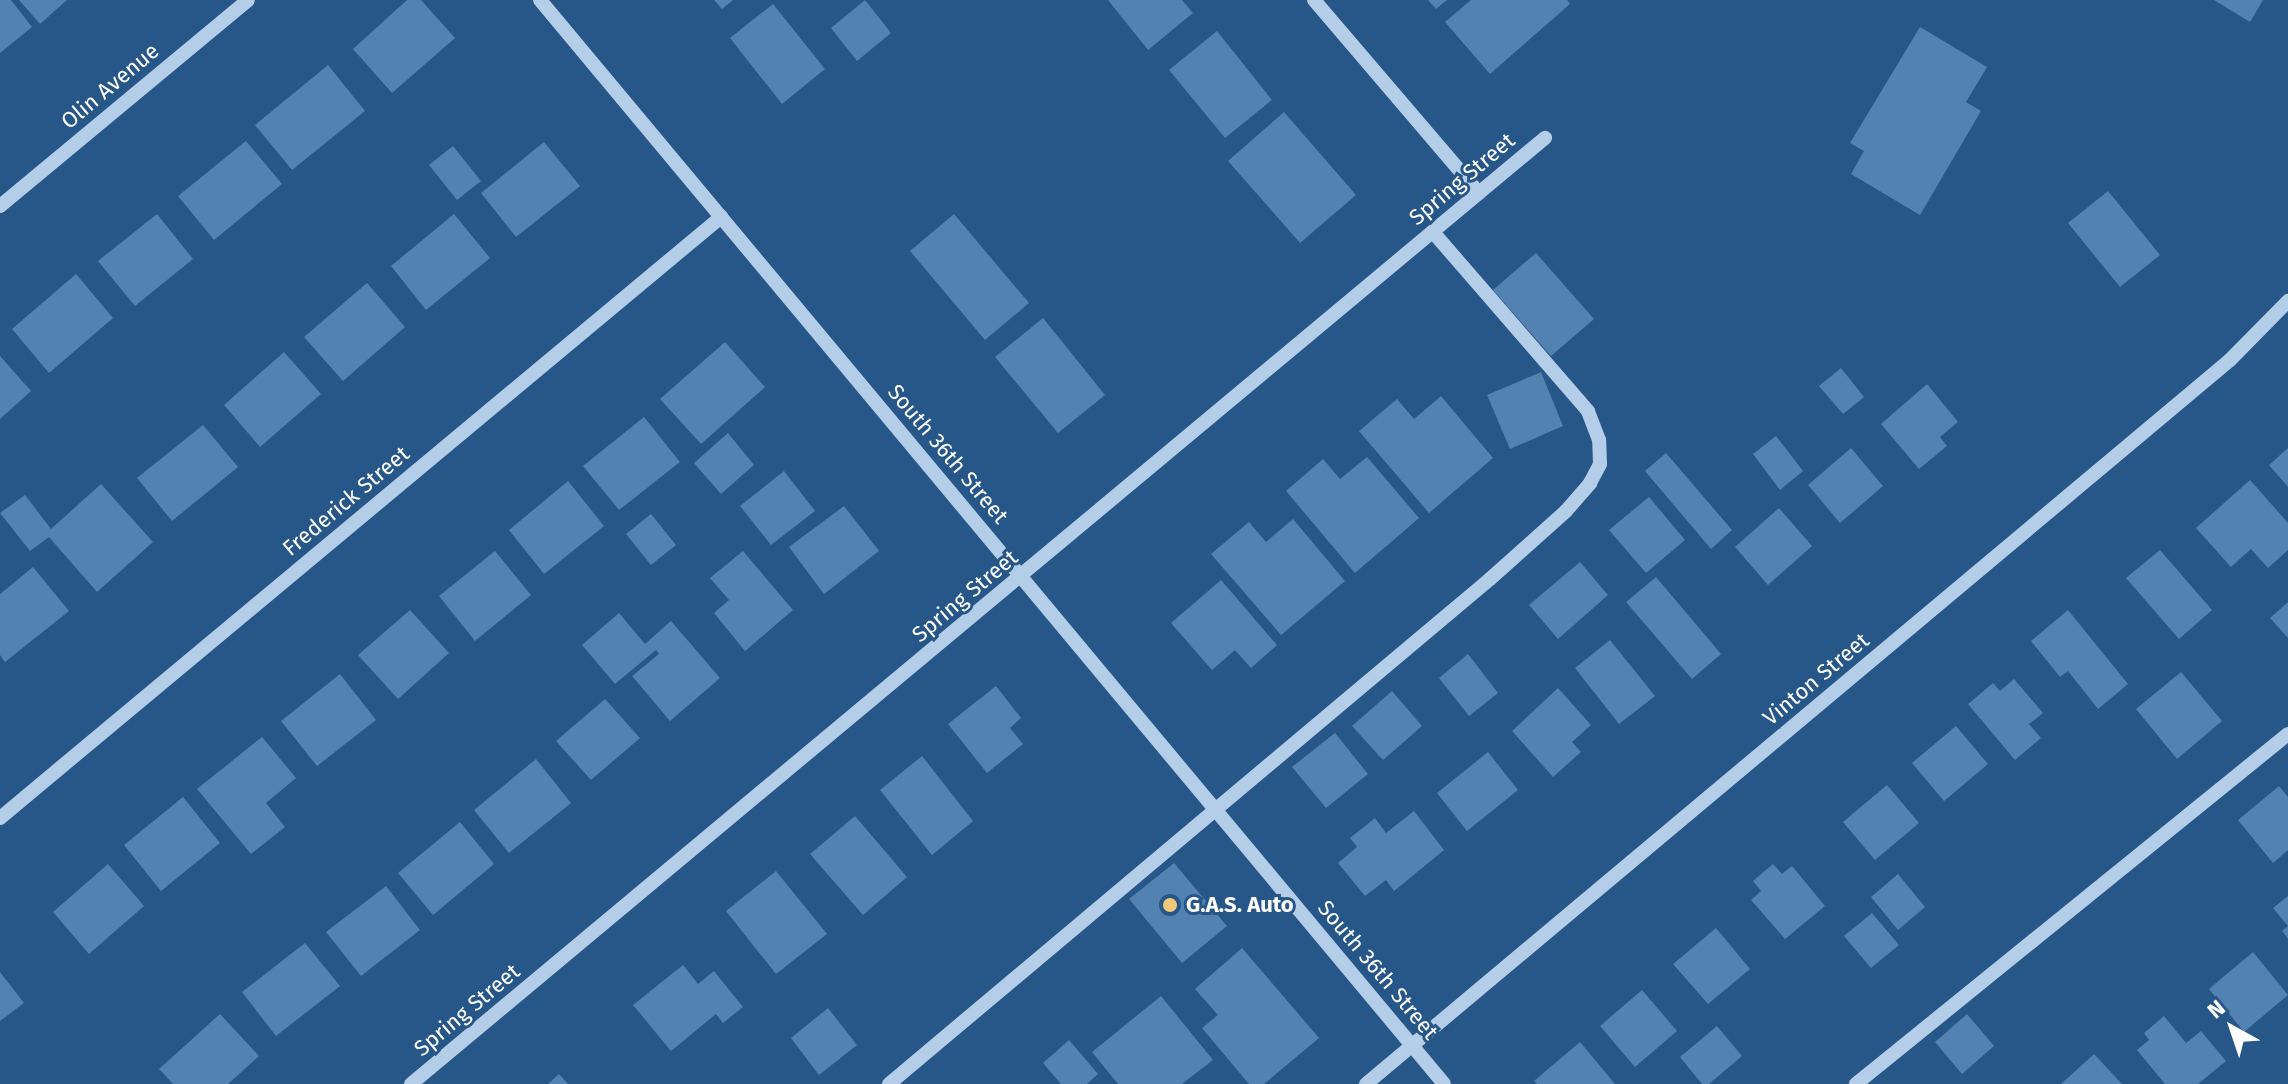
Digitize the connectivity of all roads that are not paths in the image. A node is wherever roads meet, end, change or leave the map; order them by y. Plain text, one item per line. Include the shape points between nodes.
1 (248, 0) edge
2 (540, 0) edge
3 (1314, 0) edge
4 (1545, 138) dead end
5 (1479, 193) junction
6 (0, 206) edge
7 (721, 217) junction
8 (1433, 232) junction
9 (2288, 301) edge
10 (1022, 577) junction
11 (2288, 734) edge
12 (1214, 808) junction
13 (0, 818) edge
14 (1412, 1046) junction
15 (411, 1084) edge
16 (889, 1084) edge
17 (1366, 1084) edge
18 (1444, 1084) edge
19 (1856, 1084) edge

1 - 6 street, Olin Avenue
2 - 7 street, South 36th Street
3 - 5 street
4 - 5 street, Spring Street
5 - 8 street, Spring Street
7 - 10 street, South 36th Street
7 - 13 street, Frederick Street
8 - 10 street, Spring Street
8 - 12 street via 1588,411 1599,440 1600,464 1555,521
9 - 14 street, Vinton Street via 2230,360
10 - 12 street, South 36th Street
10 - 15 street, Spring Street
11 - 19 street
12 - 14 street, South 36th Street
12 - 16 street
14 - 17 street, Vinton Street
14 - 18 street, South 36th Street

